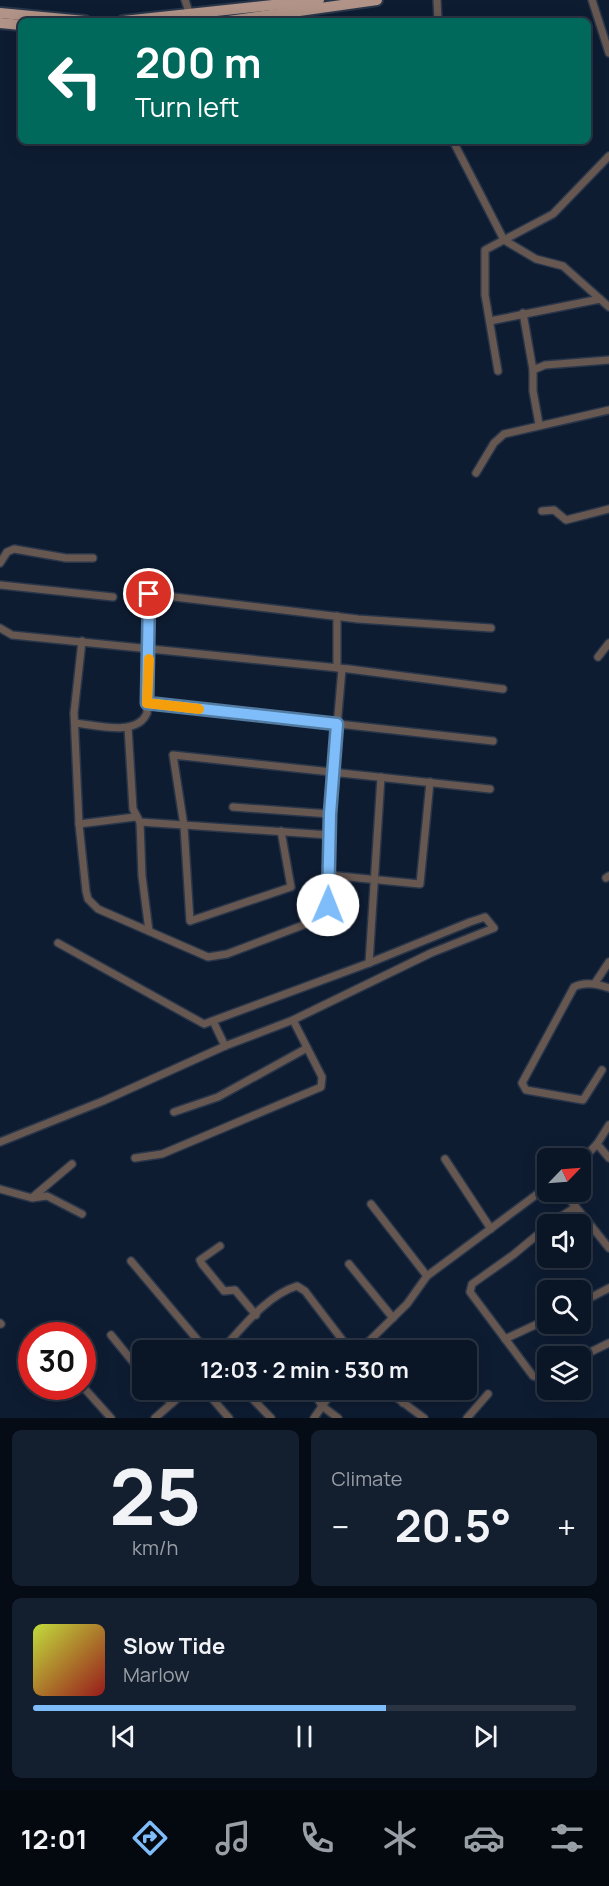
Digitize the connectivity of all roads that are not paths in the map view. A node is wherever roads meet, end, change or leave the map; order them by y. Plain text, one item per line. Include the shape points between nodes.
1 (185, 0) edge
2 (319, 0) edge
3 (376, 0) edge
4 (437, 0) edge
5 (592, 0) edge
6 (0, 13) edge
7 (190, 15) junction
8 (49, 18) edge
9 (156, 18) edge
10 (249, 18) edge
11 (438, 18) edge
12 (0, 23) edge
13 (18, 25) edge
14 (609, 53) edge
15 (455, 144) edge
16 (609, 156) edge
17 (522, 232) junction
18 (504, 240) junction
19 (518, 248) junction
20 (600, 299) junction
21 (609, 307) edge
22 (523, 313) junction
23 (490, 321) junction
24 (609, 360) edge
25 (498, 370) dead end
26 (533, 370) junction
27 (609, 410) edge
28 (539, 424) junction
29 (476, 473) dead end
30 (609, 509) edge
31 (542, 511) dead end
32 (93, 558) dead end
33 (0, 563) edge
34 (0, 585) edge
35 (113, 597) dead end
36 (337, 616) junction
37 (0, 628) edge
38 (491, 628) dead end
39 (82, 641) junction
40 (609, 643) edge
41 (149, 648) junction
42 (598, 657) dead end
43 (340, 668) junction
44 (502, 689) dead end
45 (147, 703) junction
46 (75, 723) junction
47 (337, 724) junction
48 (128, 728) junction
49 (493, 741) dead end
50 (333, 772) junction
51 (381, 777) junction
52 (430, 782) junction
53 (490, 789) dead end
54 (233, 807) dead end
55 (330, 814) junction
56 (138, 820) junction
57 (79, 824) junction
58 (184, 826) junction
59 (281, 831) junction
60 (329, 835) junction
61 (328, 875) junction
62 (375, 880) junction
63 (149, 931) junction
64 (58, 943) dead end
65 (609, 962) edge
66 (369, 963) junction
67 (595, 983) junction
68 (609, 988) edge
69 (292, 1020) junction
70 (213, 1021) junction
71 (225, 1046) junction
72 (307, 1048) junction
73 (602, 1070) dead end
74 (174, 1112) dead end
75 (609, 1125) edge
76 (0, 1142) edge
77 (597, 1144) junction
78 (591, 1150) edge
79 (135, 1158) dead end
80 (609, 1158) edge
81 (445, 1159) dead end
82 (72, 1164) dead end
83 (0, 1189) edge
84 (537, 1194) edge
85 (32, 1198) junction
86 (572, 1202) edge
87 (371, 1204) dead end
88 (576, 1207) junction
89 (82, 1214) dead end
90 (565, 1214) edge
91 (491, 1229) junction
92 (537, 1234) edge
93 (220, 1246) dead end
94 (609, 1248) edge
95 (131, 1261) dead end
96 (349, 1264) dead end
97 (427, 1276) junction
98 (609, 1288) edge
99 (591, 1297) edge
100 (256, 1315) junction
101 (393, 1318) junction
102 (537, 1324) edge
103 (111, 1335) dead end
104 (505, 1339) junction
105 (198, 1340) edge
106 (232, 1340) edge
107 (342, 1340) edge
108 (370, 1340) edge
109 (609, 1343) edge
110 (591, 1352) edge
111 (132, 1361) edge
112 (537, 1377) edge
113 (488, 1394) dead end
114 (95, 1400) edge
115 (168, 1400) edge
116 (176, 1400) edge
117 (213, 1400) edge
118 (254, 1400) edge
119 (318, 1400) edge
120 (326, 1400) edge
121 (400, 1400) edge
122 (403, 1402) joint
123 (172, 1404) junction
124 (322, 1406) junction
125 (157, 1417) edge
126 (111, 1418) edge
127 (229, 1418) edge
128 (272, 1418) edge
129 (314, 1418) edge
130 (338, 1418) edge
131 (424, 1418) edge
132 (466, 1418) edge

1 - 7 street
2 - 7 main road
3 - 10 main road
4 - 11 street
5 - 14 street
6 - 8 main road
7 - 9 main road
12 - 13 main road
15 - 18 street
16 - 17 street via 553,214
17 - 18 street
17 - 19 street
18 - 19 street
18 - 23 street via 485,250 485,295
19 - 20 street via 536,259 563,266
20 - 21 street
20 - 22 street
22 - 23 street
22 - 26 street
23 - 25 street
24 - 26 street via 545,365
26 - 28 street
27 - 28 street
28 - 29 street via 499,437
30 - 31 street via 566,520 554,510
32 - 33 street via 66,558 14,549
34 - 35 street
36 - 38 street
36 - 41 street via 149,594
36 - 43 street
37 - 39 street via 6,634
39 - 41 street
39 - 46 street
40 - 42 street
41 - 43 street
41 - 45 street
43 - 44 street
43 - 47 street
45 - 47 street
45 - 48 street via 145,719
46 - 48 street
46 - 57 street
47 - 49 street
47 - 50 street
48 - 56 street
50 - 51 street
50 - 55 street
50 - 58 street via 173,755
51 - 52 street
51 - 62 street
52 - 53 street
52 - 62 street via 420,884
54 - 55 street
55 - 60 street
56 - 57 street
56 - 58 street
56 - 63 street
57 - 63 street via 88,899 98,909
58 - 59 street
58 - 59 street via 190,921 291,886
59 - 60 street
60 - 61 street
61 - 62 street
61 - 63 street via 328,905 321,916 227,954 202,956
62 - 66 street
64 - 70 street via 204,1024
65 - 67 street
66 - 69 street via 485,917 494,928 431,953
66 - 70 street
67 - 68 street
67 - 73 street via 574,987 522,1083 526,1090 583,1100
69 - 71 street
69 - 72 street
70 - 71 street
71 - 76 street
72 - 74 street via 219,1097
72 - 79 street via 322,1077 321,1087 162,1154
75 - 77 street
77 - 78 street
77 - 80 street
81 - 91 street
82 - 85 street
83 - 85 street
84 - 91 street
85 - 89 street via 47,1196
86 - 88 street
87 - 97 street
88 - 90 street
88 - 94 street
91 - 97 street
92 - 104 street via 470,1287
93 - 100 street via 200,1260 202,1264 224,1291 235,1290
95 - 105 street
96 - 101 street
97 - 101 street
98 - 99 street
100 - 106 street
100 - 107 street via 282,1293 300,1287
101 - 108 street
102 - 104 street
103 - 111 street
104 - 112 street
109 - 110 street
113 - 132 street
114 - 126 street
115 - 123 street
116 - 123 street
117 - 127 street
118 - 128 street
119 - 124 street
120 - 124 street
121 - 122 street
122 - 131 street
123 - 125 street
124 - 129 street
124 - 130 street

